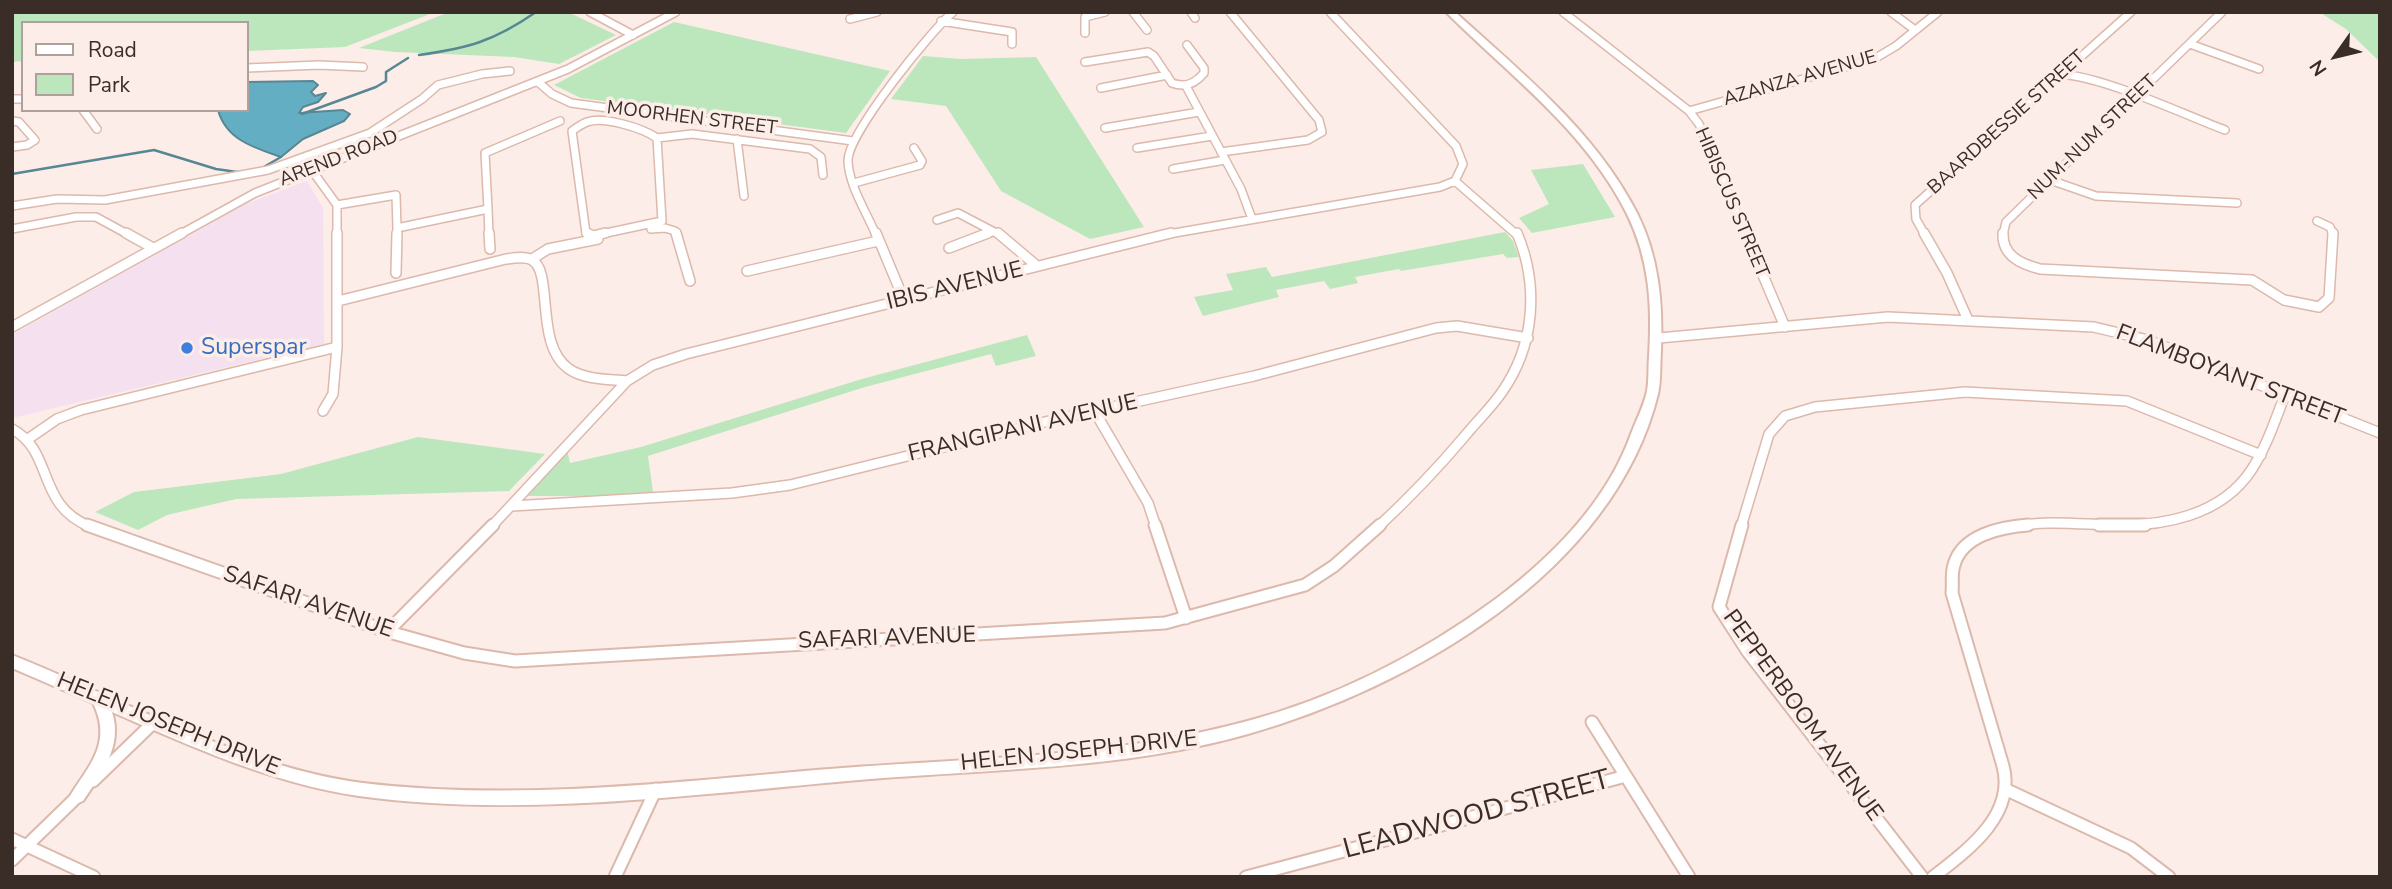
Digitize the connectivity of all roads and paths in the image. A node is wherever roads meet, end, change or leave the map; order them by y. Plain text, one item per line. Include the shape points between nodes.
1 (590, 12) edge
2 (676, 12) edge
3 (877, 12) edge
4 (1105, 12) edge
5 (1133, 12) edge
6 (1230, 12) edge
7 (1330, 12) edge
8 (1450, 12) edge
9 (1563, 12) edge
10 (1891, 12) edge
11 (1938, 12) edge
12 (2131, 12) edge
13 (2222, 12) edge
14 (951, 13) edge
15 (850, 19) dead end
16 (941, 21) junction
17 (1147, 30) dead end
18 (1914, 30) junction
19 (1085, 33) dead end
20 (633, 34) junction
21 (1012, 44) dead end
22 (2190, 44) junction
23 (1187, 46) dead end
24 (1085, 62) dead end
25 (2072, 64) junction
26 (363, 67) dead end
27 (248, 68) edge
28 (2259, 69) dead end
29 (510, 71) dead end
30 (2061, 74) junction
31 (1167, 75) junction
32 (538, 82) junction
33 (1186, 86) junction
34 (1101, 88) dead end
35 (2123, 91) junction
36 (2136, 96) junction
37 (1689, 111) junction
38 (84, 112) edge
39 (1199, 112) junction
40 (654, 115) junction
41 (12, 121) edge
42 (559, 121) dead end
43 (642, 128) junction
44 (1105, 128) dead end
45 (97, 129) dead end
46 (2225, 130) dead end
47 (1212, 136) junction
48 (657, 138) junction
49 (737, 139) junction
50 (853, 141) junction
51 (12, 147) edge
52 (914, 148) dead end
53 (1137, 148) dead end
54 (1223, 156) junction
55 (312, 169) junction
56 (1173, 169) dead end
57 (823, 175) dead end
58 (2050, 180) junction
59 (1455, 181) junction
60 (854, 183) junction
61 (744, 196) dead end
62 (2237, 203) dead end
63 (337, 205) junction
64 (12, 206) edge
65 (488, 209) junction
66 (1252, 219) junction
67 (937, 220) dead end
68 (2318, 221) dead end
69 (397, 228) junction
70 (12, 229) edge
71 (992, 232) junction
72 (878, 241) junction
73 (153, 248) junction
74 (949, 248) dead end
75 (490, 249) dead end
76 (532, 259) junction
77 (1037, 266) junction
78 (747, 271) dead end
79 (396, 273) dead end
80 (691, 281) dead end
81 (904, 300) junction
82 (338, 301) junction
83 (1968, 320) junction
84 (12, 327) edge
85 (1785, 327) junction
86 (1528, 338) junction
87 (1659, 338) junction
88 (337, 347) junction
89 (627, 381) junction
90 (2285, 395) junction
91 (323, 411) dead end
92 (1095, 412) junction
93 (12, 429) edge
94 (2380, 433) edge
95 (28, 439) junction
96 (2261, 455) junction
97 (512, 506) junction
98 (1186, 618) junction
99 (387, 631) junction
100 (12, 662) edge
101 (97, 698) junction
102 (1592, 722) dead end
103 (153, 723) junction
104 (1626, 776) junction
105 (656, 789) junction
106 (2007, 790) junction
107 (78, 796) junction
108 (12, 839) edge
109 (27, 846) junction
110 (12, 860) edge
111 (94, 877) edge
112 (615, 877) edge
113 (1246, 877) edge
114 (1689, 877) edge
115 (1922, 877) edge
116 (1933, 877) edge
117 (2169, 877) edge

1 - 20 street
2 - 20 street, AREND ROAD
3 - 15 street
4 - 19 street via 1085,17
5 - 17 street
6 - 54 street via 1319,120 1322,132 1308,140
7 - 59 street via 1456,146 1463,169
8 - 87 street, HELEN JOSEPH DRIVE via 1557,112 1620,191 1643,240 1654,282
9 - 37 street, HIBISCUS STREET
10 - 18 street
11 - 18 street, AZANZA AVENUE
12 - 25 street, BAARDBESSIE STREET
13 - 22 street, NUM-NUM STREET
14 - 16 street
16 - 21 street via 1012,32
16 - 50 street
18 - 37 street, AZANZA AVENUE via 1874,59
20 - 32 street, AREND ROAD
22 - 28 street
22 - 36 street, NUM-NUM STREET
23 - 33 street via 1204,73
24 - 31 street via 1144,51 1154,56
25 - 30 street, BAARDBESSIE STREET
25 - 35 street
26 - 27 street
29 - 64 street via 438,85 370,133 268,170 105,200 58,199
30 - 35 street
30 - 83 street, BAARDBESSIE STREET via 1915,205 1916,219
31 - 33 street via 1172,83
31 - 34 street
32 - 40 street, MOORHEN STREET via 571,103
32 - 55 street, AREND ROAD
33 - 39 street
35 - 36 street
36 - 46 street
36 - 58 street, NUM-NUM STREET
37 - 85 street, HIBISCUS STREET via 1702,131
38 - 45 street
39 - 44 street
39 - 47 street
40 - 43 street
40 - 50 street, MOORHEN STREET
41 - 51 street via 19,122 34,140
42 - 65 street via 485,153
43 - 48 street
43 - 48 street via 597,121 572,131 588,235 662,221
47 - 53 street
47 - 54 street
48 - 49 street via 692,134
49 - 57 street via 817,152
49 - 61 street
50 - 60 street via 848,159
52 - 60 street via 920,165
54 - 56 street
54 - 66 street
55 - 63 street
55 - 73 street, AREND ROAD via 255,193
58 - 62 street via 2096,196
58 - 68 street, NUM-NUM STREET via 2006,222 2001,233 2011,258 2028,266 2245,279 2295,304 2323,306 2329,298 2333,231
59 - 66 street, IBIS AVENUE
59 - 86 street, SAFARI AVENUE via 1502,219 1521,242 1533,288
60 - 72 street
63 - 69 street via 396,195
63 - 82 street
65 - 69 street
65 - 75 street
66 - 77 street, IBIS AVENUE
67 - 71 street via 960,214
69 - 79 street
70 - 73 street via 96,217
71 - 74 street
71 - 77 street via 1026,252
72 - 78 street
72 - 81 street
73 - 84 street, AREND ROAD
76 - 80 street via 559,247 665,228 678,235
76 - 82 street via 504,261
76 - 89 street via 542,272 548,342 559,360 580,374
77 - 81 street, IBIS AVENUE
81 - 89 street, IBIS AVENUE via 685,354 653,365
82 - 88 street
83 - 85 street, FLAMBOYANT STREET via 1888,317
83 - 90 street, FLAMBOYANT STREET via 2094,327 2129,334
85 - 87 street, FLAMBOYANT STREET
86 - 92 street, FRANGIPANI AVENUE via 1457,326 1436,328
86 - 98 street, SAFARI AVENUE via 1507,385 1443,462 1334,566 1294,589
87 - 105 street, HELEN JOSEPH DRIVE via 1650,402 1638,435 1606,496 1574,536 1493,611 1402,668 1357,690 1197,740 1090,755
88 - 91 street via 334,394
88 - 95 street via 81,410 57,419
89 - 97 street, IBIS AVENUE
90 - 94 street, FLAMBOYANT STREET
90 - 96 street
92 - 97 street, FRANGIPANI AVENUE via 769,489
92 - 98 street via 1148,503
93 - 95 street
95 - 99 street, SAFARI AVENUE via 54,497 62,510 77,520
96 - 106 street via 2231,494 2193,512 2134,526 2045,524 1997,530 1972,538 1958,552 1952,563 1952,593
96 - 115 street, PEPPERBOOM AVENUE via 2147,408 2109,398 1965,391 1815,407 1775,424 1720,607 1748,652
97 - 99 street, IBIS AVENUE
98 - 99 street, SAFARI AVENUE via 1055,631 515,661 462,653
100 - 101 street, HELEN JOSEPH DRIVE
101 - 103 street, HELEN JOSEPH DRIVE
101 - 107 street via 107,713 108,745
102 - 104 street
103 - 105 street, HELEN JOSEPH DRIVE via 270,769 358,789 445,797
103 - 107 street
104 - 113 street, LEADWOOD STREET
104 - 114 street
105 - 112 street
106 - 116 street via 2000,810 1986,828
106 - 117 street via 2131,848
107 - 109 street
108 - 109 street
109 - 110 street
109 - 111 street

